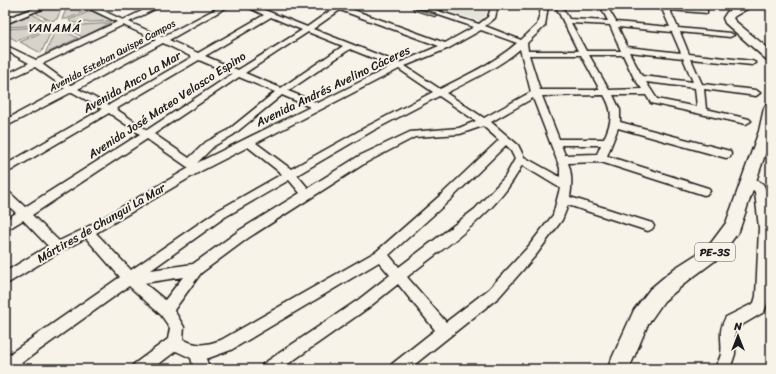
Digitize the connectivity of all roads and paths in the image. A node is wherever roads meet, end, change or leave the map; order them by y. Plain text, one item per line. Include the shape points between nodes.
1 (48, 5) edge
2 (86, 5) edge
3 (104, 5) edge
4 (160, 5) edge
5 (220, 5) edge
6 (228, 5) edge
7 (246, 5) edge
8 (412, 5) edge
9 (495, 5) edge
10 (545, 5) edge
11 (558, 5) edge
12 (603, 5) edge
13 (643, 5) edge
14 (749, 5) edge
15 (338, 6) edge
16 (665, 6) edge
17 (95, 9) junction
18 (704, 11) dead end
19 (271, 14) junction
20 (568, 21) junction
21 (5, 22) edge
22 (123, 23) junction
23 (614, 24) junction
24 (480, 27) junction
25 (308, 30) junction
26 (674, 30) junction
27 (730, 35) dead end
28 (161, 39) junction
29 (349, 46) junction
30 (446, 46) junction
31 (5, 47) edge
32 (524, 48) junction
33 (625, 51) junction
34 (584, 54) junction
35 (686, 56) junction
36 (200, 57) junction
37 (771, 57) edge
38 (752, 63) dead end
39 (35, 64) junction
40 (399, 66) junction
41 (239, 73) junction
42 (5, 78) edge
43 (638, 78) junction
44 (699, 86) junction
45 (68, 87) junction
46 (282, 91) junction
47 (648, 92) junction
48 (439, 93) junction
49 (536, 93) junction
50 (605, 93) junction
51 (756, 93) dead end
52 (318, 106) junction
53 (771, 108) edge
54 (110, 109) junction
55 (702, 111) junction
56 (5, 115) edge
57 (746, 121) dead end
58 (484, 122) junction
59 (5, 124) edge
60 (615, 124) junction
61 (148, 134) junction
62 (506, 139) junction
63 (248, 142) junction
64 (556, 142) junction
65 (607, 142) junction
66 (726, 154) dead end
67 (562, 158) junction
68 (601, 158) junction
69 (520, 159) junction
70 (193, 165) junction
71 (5, 170) edge
72 (290, 174) junction
73 (749, 178) junction
74 (566, 186) junction
75 (704, 191) dead end
76 (5, 195) edge
77 (308, 195) junction
78 (564, 199) junction
79 (23, 214) junction
80 (5, 226) edge
81 (648, 226) dead end
82 (88, 232) junction
83 (57, 247) junction
84 (381, 255) junction
85 (196, 269) junction
86 (399, 275) junction
87 (5, 279) edge
88 (130, 279) junction
89 (166, 310) junction
90 (445, 331) junction
91 (175, 343) junction
92 (197, 354) junction
93 (5, 366) edge
94 (139, 369) edge
95 (202, 369) edge
96 (268, 369) edge
97 (398, 369) edge
98 (618, 369) edge
99 (722, 369) edge

1 - 21 street
2 - 17 street
3 - 17 street
4 - 22 street
5 - 28 street
6 - 28 street, Avenida Esteban Quispe Campos
7 - 19 street
8 - 24 street
9 - 24 street, Avenida Andrés Avelino Cáceres via 491,18
10 - 32 street via 541,26
11 - 20 street
12 - 23 street
13 - 16 street
14 - 37 highway via 731,14 728,18 730,23
15 - 25 street, Avenida José Mateo Velasco Espino
15 - 30 street
16 - 18 street
16 - 26 street
17 - 22 street
19 - 25 street
19 - 36 street, Avenida Anco La Mar
20 - 23 street
20 - 34 street
22 - 28 street
22 - 39 street
23 - 26 street
23 - 33 street
24 - 30 street, Avenida Andrés Avelino Cáceres
24 - 32 street
25 - 29 street
25 - 41 street, Avenida José Mateo Velasco Espino
26 - 27 street
26 - 35 street
28 - 36 street
28 - 45 street, Avenida Esteban Quispe Campos
29 - 40 street
29 - 46 street
30 - 40 street, Avenida Andrés Avelino Cáceres
31 - 39 street
32 - 34 street
32 - 48 street
32 - 49 street
33 - 34 street
33 - 35 street
33 - 43 street
34 - 50 street
35 - 38 street
35 - 44 street
36 - 41 street
36 - 54 street, Avenida Anco La Mar
39 - 42 street
39 - 45 street
40 - 48 street
40 - 52 street, Avenida Andrés Avelino Cáceres
41 - 46 street
41 - 61 street, Avenida José Mateo Velasco Espino
43 - 44 street
43 - 47 street
44 - 51 street
44 - 55 street
45 - 54 street
45 - 56 street
45 - 59 street, Avenida Esteban Quispe Campos
46 - 52 street
46 - 70 street via 230,133 204,148
47 - 50 street
47 - 55 street via 654,101
48 - 58 street
48 - 72 street
49 - 50 street
49 - 58 street
49 - 64 street
50 - 60 street via 613,104
52 - 63 street, Avenida Andrés Avelino Cáceres
53 - 73 highway, PE-3S via 766,131
54 - 61 street
54 - 71 street, Avenida Anco La Mar
55 - 57 street
58 - 62 street
58 - 77 street via 460,131 413,134 363,159
60 - 65 street
60 - 66 street
61 - 70 street
61 - 79 street, Avenida José Mateo Velasco Espino
62 - 69 street
62 - 84 street
63 - 70 street, Avenida Andrés Avelino Cáceres
63 - 72 street
64 - 65 street
64 - 67 street
65 - 68 street
67 - 68 street
67 - 74 street
68 - 75 street
69 - 74 street
69 - 86 street via 509,180 479,212
70 - 82 street, Mártires de Chungui La Mar
72 - 77 street
72 - 88 street via 203,226
73 - 98 highway, PE-3S via 733,226 714,252 657,295 641,317
73 - 99 street via 761,192 766,228 763,296 759,307 728,325 728,354
74 - 78 street
76 - 79 street
77 - 85 street via 244,234
78 - 81 street
78 - 90 street via 558,217 532,251 494,293
79 - 80 street, Avenida José Mateo Velasco Espino
79 - 83 street
82 - 83 street, Mártires de Chungui La Mar
82 - 88 street
83 - 87 street, Mártires de Chungui La Mar
84 - 86 street
84 - 92 street via 226,345 209,353
85 - 88 street
85 - 89 street
86 - 90 street
86 - 96 street via 363,304
88 - 89 street
88 - 93 street
89 - 91 street via 177,327
90 - 97 street
91 - 92 street
91 - 94 street
92 - 95 street

